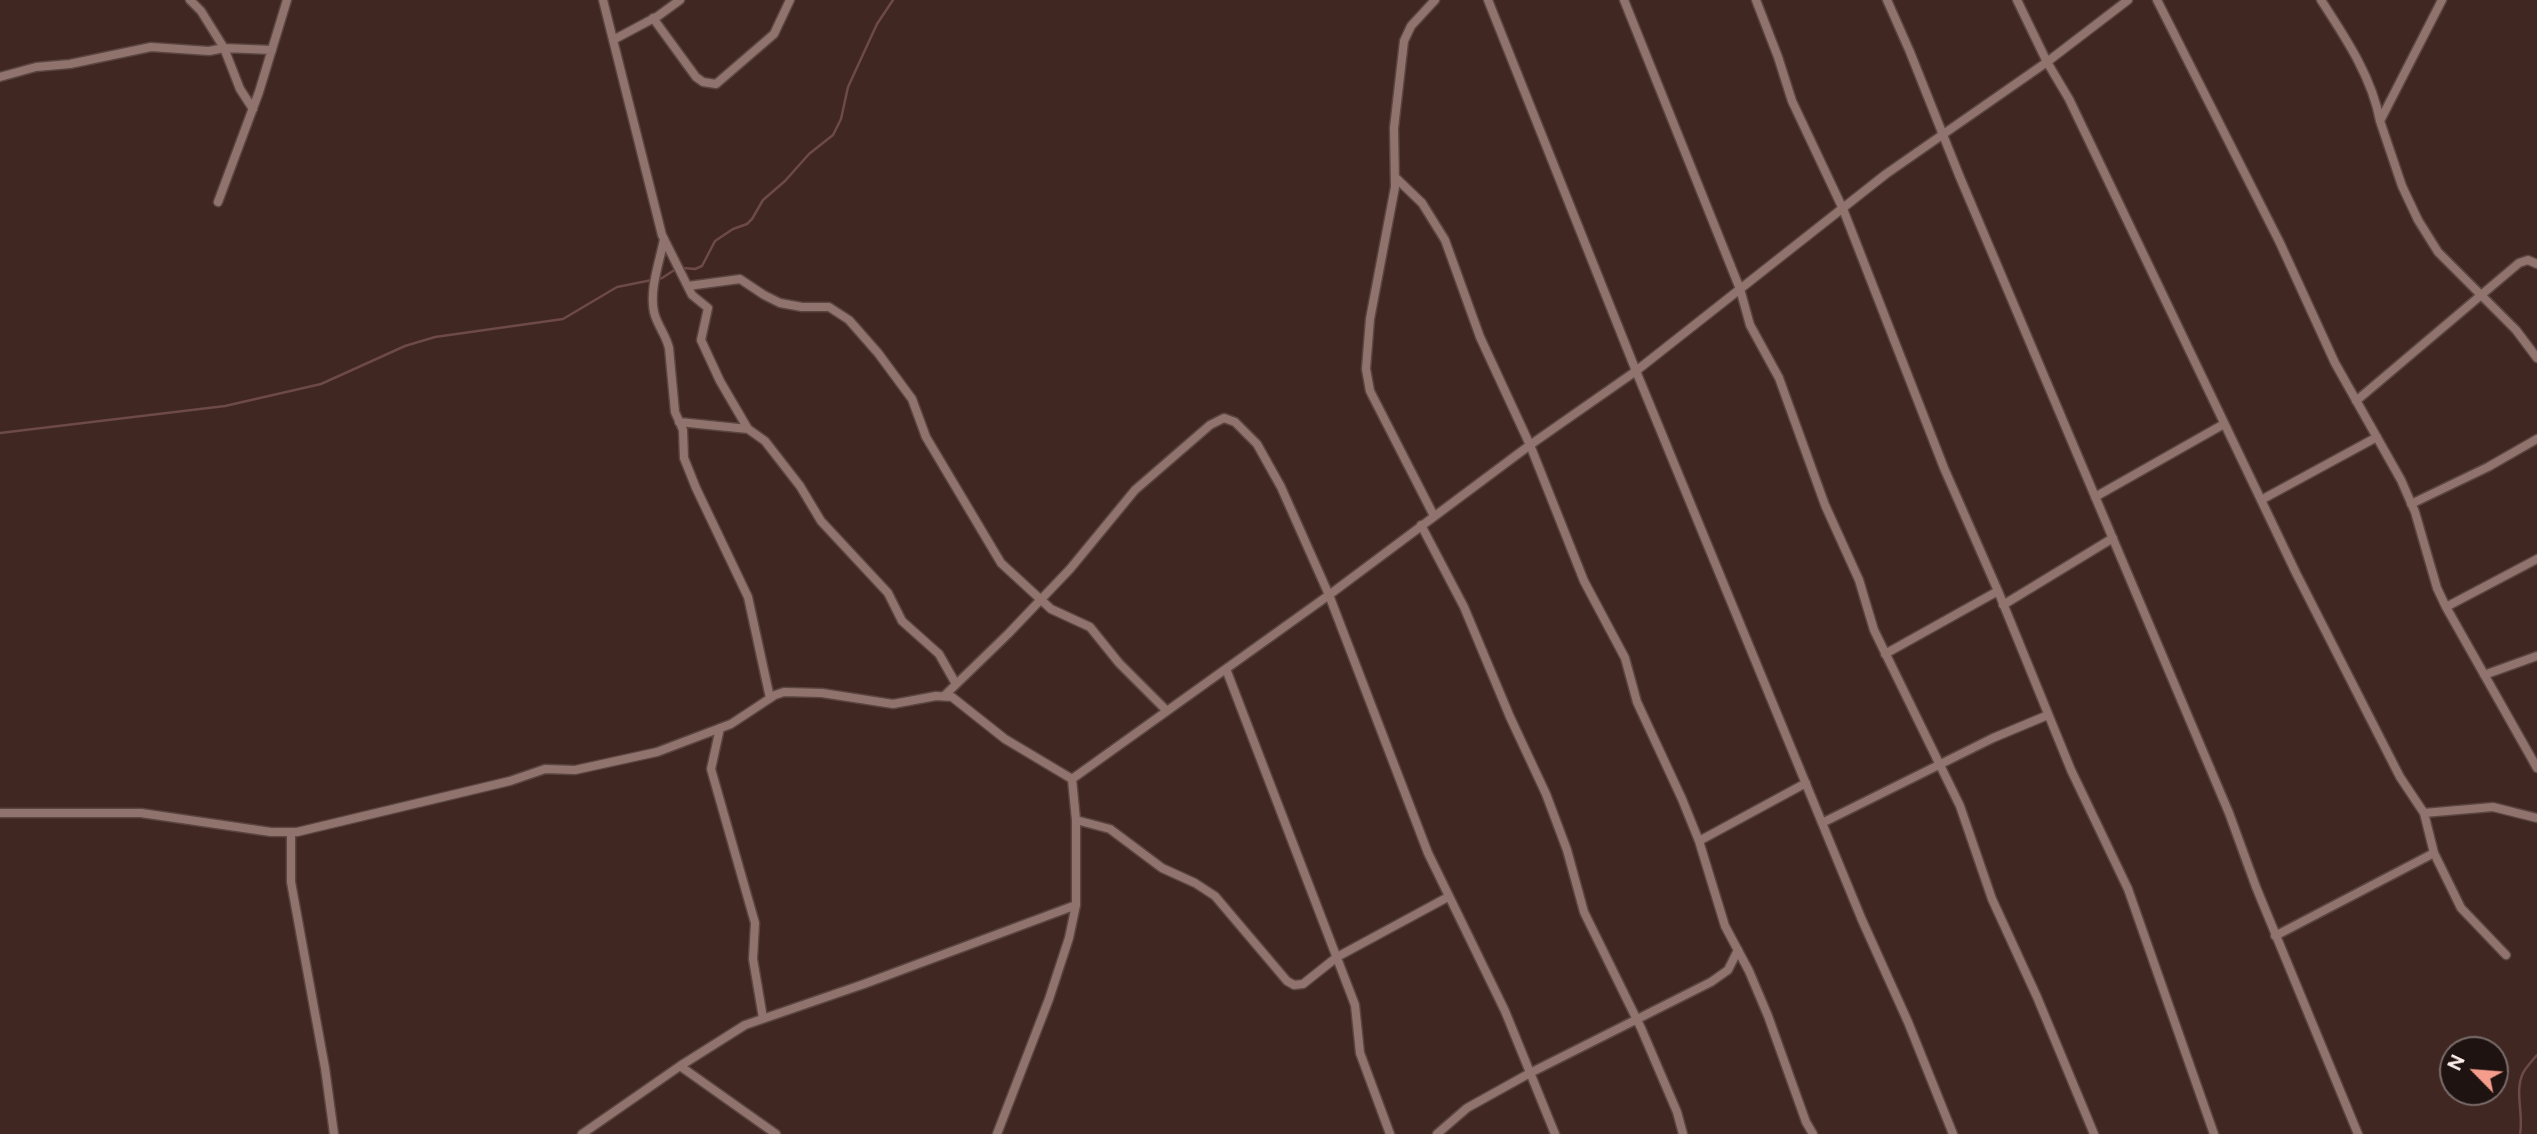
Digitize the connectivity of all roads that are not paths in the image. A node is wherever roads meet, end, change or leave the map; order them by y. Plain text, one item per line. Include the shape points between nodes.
1 (190, 0) edge
2 (287, 0) edge
3 (603, 0) edge
4 (680, 0) edge
5 (790, 0) edge
6 (1435, 0) edge
7 (1488, 0) edge
8 (1624, 0) edge
9 (1756, 0) edge
10 (1887, 0) edge
11 (2017, 0) edge
12 (2128, 0) edge
13 (2157, 0) edge
14 (2321, 0) edge
15 (2442, 0) edge
16 (653, 19) junction
17 (613, 40) junction
18 (224, 48) junction
19 (272, 50) junction
20 (2047, 62) junction
21 (0, 77) edge
22 (253, 108) junction
23 (2380, 121) junction
24 (1942, 135) junction
25 (1396, 178) junction
26 (218, 202) dead end
27 (1843, 209) junction
28 (664, 239) junction
29 (2537, 264) edge
30 (688, 286) junction
31 (1740, 289) junction
32 (2482, 296) junction
33 (2537, 358) edge
34 (1636, 371) junction
35 (2356, 401) junction
36 (679, 422) junction
37 (2224, 424) junction
38 (748, 429) junction
39 (2376, 437) junction
40 (2537, 439) edge
41 (1530, 445) junction
42 (2095, 497) junction
43 (2261, 500) junction
44 (2411, 504) junction
45 (1434, 516) junction
46 (1422, 525) junction
47 (2113, 538) junction
48 (2537, 559) edge
49 (1998, 591) junction
50 (1329, 595) junction
51 (1041, 600) junction
52 (2003, 605) junction
53 (2446, 607) junction
54 (1885, 653) junction
55 (2537, 656) edge
56 (1226, 669) junction
57 (2484, 675) junction
58 (956, 684) junction
59 (944, 696) junction
60 (770, 698) junction
61 (1167, 711) junction
62 (2048, 715) junction
63 (720, 728) junction
64 (1940, 766) junction
65 (2537, 768) edge
66 (1072, 779) junction
67 (1806, 783) junction
68 (0, 813) edge
69 (2424, 813) junction
70 (2537, 818) edge
71 (1076, 820) junction
72 (1822, 823) junction
73 (291, 833) junction
74 (1699, 841) junction
75 (2434, 853) junction
76 (1448, 897) junction
77 (1076, 905) junction
78 (2276, 936) junction
79 (1738, 950) junction
80 (2506, 955) dead end
81 (1337, 957) junction
82 (763, 1018) junction
83 (1637, 1021) junction
84 (680, 1066) junction
85 (1530, 1073) junction
86 (334, 1134) edge
87 (582, 1134) edge
88 (776, 1134) edge
89 (997, 1134) edge
90 (1390, 1134) edge
91 (1437, 1134) edge
92 (1555, 1134) edge
93 (1683, 1134) edge
94 (1813, 1134) edge
95 (1953, 1134) edge
96 (2094, 1134) edge
97 (2214, 1134) edge
98 (2358, 1134) edge

1 - 18 street
2 - 19 street
3 - 17 street
4 - 16 street
5 - 16 street via 774,34 716,84 696,78
6 - 25 street via 1404,41 1394,128
7 - 34 street
8 - 31 street
9 - 27 street via 1792,102
10 - 24 street
11 - 20 street
12 - 20 street
13 - 35 street
14 - 23 street via 2364,72
15 - 23 street
16 - 17 street
17 - 28 street
18 - 19 street
18 - 21 street via 151,47
18 - 22 street
19 - 22 street
20 - 24 street
20 - 37 street via 2069,99
22 - 26 street
23 - 32 street via 2418,220 2438,252
24 - 27 street
24 - 42 street
25 - 41 street via 1422,203 1442,233 1480,337
25 - 45 street via 1372,303 1366,376
27 - 31 street
27 - 49 street via 1928,430
28 - 30 street
28 - 36 street via 653,301 667,338
29 - 32 street via 2519,263
30 - 38 street via 708,308 701,340
30 - 51 street via 740,279 780,303 829,307 841,313 907,392 926,437 1001,564
31 - 34 street
31 - 54 street via 1750,325 1779,378
32 - 33 street
32 - 35 street
34 - 41 street
34 - 67 street
35 - 39 street
36 - 38 street
36 - 60 street via 685,463 748,597
37 - 42 street
37 - 43 street
38 - 58 street via 765,442 821,521 883,587 902,621 939,654
39 - 43 street
39 - 44 street
40 - 44 street
41 - 45 street
41 - 74 street via 1587,589 1625,658 1637,702
42 - 47 street
43 - 69 street via 2400,777
44 - 53 street
45 - 46 street
46 - 50 street
46 - 83 street via 1464,607 1546,794 1584,912
47 - 52 street
47 - 78 street
48 - 53 street
49 - 52 street
49 - 54 street
50 - 51 street via 1262,452 1240,427 1224,418 1135,490
50 - 56 street
50 - 76 street via 1419,834
51 - 58 street
51 - 61 street via 1090,627
52 - 62 street
53 - 57 street
54 - 64 street
55 - 57 street
56 - 61 street
56 - 81 street
57 - 65 street
58 - 59 street
59 - 60 street via 901,704 807,692 784,692
59 - 66 street via 960,702 1005,739
60 - 63 street
61 - 66 street
62 - 64 street
62 - 97 street via 2127,889
63 - 73 street via 657,752 575,769 545,769 445,798
63 - 82 street via 711,769 755,923 753,959
64 - 72 street
64 - 96 street via 1968,826 1995,907
66 - 71 street
67 - 72 street
67 - 74 street
68 - 73 street via 141,813
69 - 70 street via 2493,807
69 - 75 street
71 - 77 street
71 - 81 street via 1110,829 1161,867 1205,888 1291,984 1303,984
72 - 95 street
73 - 86 street via 291,882
74 - 79 street via 1725,926
75 - 78 street
75 - 80 street via 2464,912
76 - 81 street
76 - 85 street via 1505,1011
77 - 82 street
77 - 89 street via 1049,999
78 - 98 street
79 - 83 street via 1731,966 1718,978
79 - 94 street
81 - 90 street via 1355,1005 1360,1053
82 - 84 street
83 - 85 street
83 - 93 street
84 - 87 street
84 - 88 street
85 - 91 street via 1467,1108
85 - 92 street

